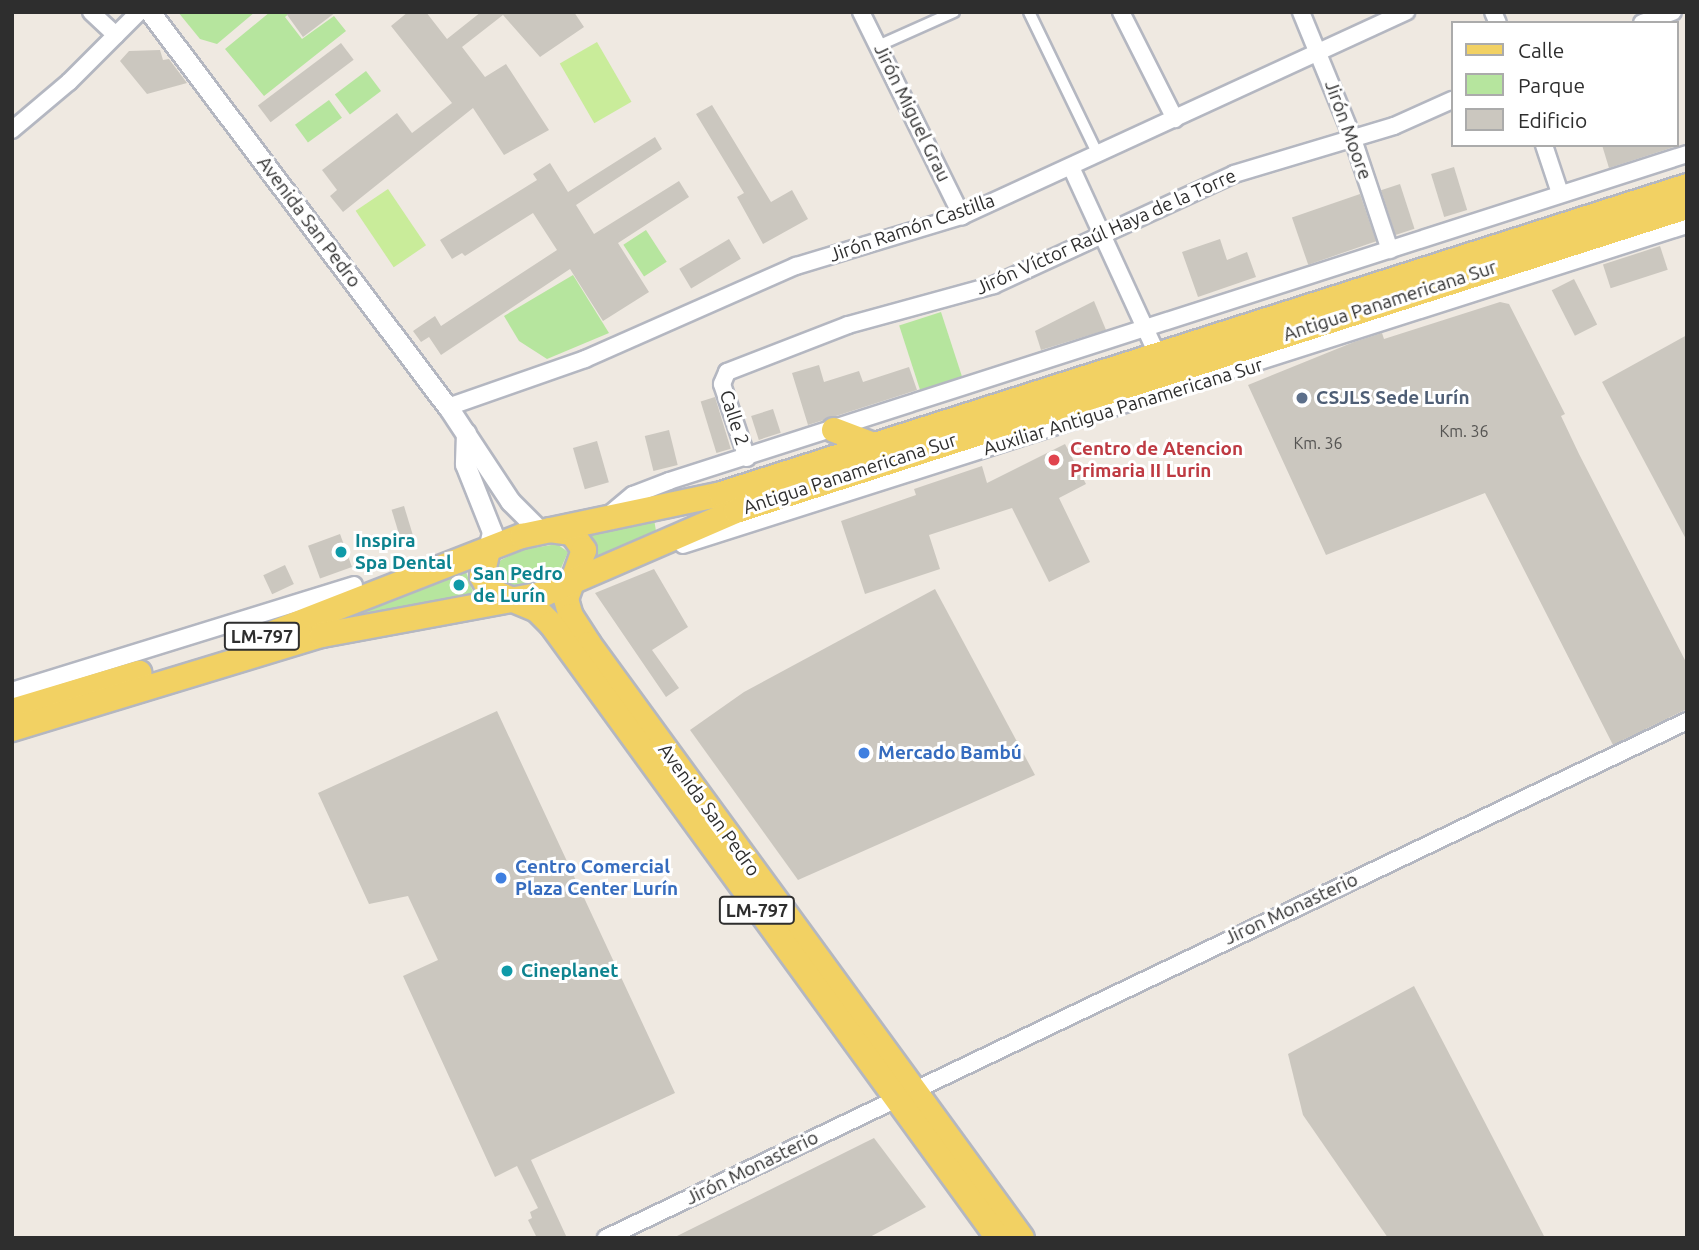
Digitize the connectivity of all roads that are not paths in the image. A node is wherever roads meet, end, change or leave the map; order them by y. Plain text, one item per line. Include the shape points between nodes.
1 (91, 12) edge
2 (139, 12) edge
3 (150, 12) edge
4 (861, 12) edge
5 (954, 12) edge
6 (1029, 12) edge
7 (1121, 12) edge
8 (1301, 12) edge
9 (1406, 12) edge
10 (1673, 12) edge
11 (1648, 21) edge
12 (116, 35) junction
13 (880, 45) junction
14 (1319, 53) junction
15 (1450, 101) edge
16 (1175, 118) junction
17 (12, 130) edge
18 (1353, 139) junction
19 (1545, 147) edge
20 (1687, 154) edge
21 (1098, 155) junction
22 (1071, 167) junction
23 (1687, 186) edge
24 (1560, 194) junction
25 (1687, 207) edge
26 (962, 216) junction
27 (1687, 225) edge
28 (1102, 236) junction
29 (1390, 250) junction
30 (1145, 329) junction
31 (1161, 363) junction
32 (723, 378) joint
33 (448, 407) junction
34 (834, 429) junction
35 (466, 433) junction
36 (874, 445) junction
37 (747, 458) junction
38 (605, 518) junction
39 (539, 530) junction
40 (488, 550) junction
41 (597, 567) junction
42 (571, 581) junction
43 (354, 585) dead end
44 (506, 598) junction
45 (23, 707) edge
46 (1687, 721) edge
47 (12, 729) edge
48 (907, 1096) junction
49 (606, 1238) edge
50 (998, 1238) edge
51 (1022, 1238) edge

1 - 12 street
2 - 12 street
3 - 33 street, Avenida San Pedro
4 - 13 street, Jirón Miguel Grau
5 - 13 street
6 - 21 street
7 - 16 street
8 - 14 street, Jirón Moore
9 - 14 street, Jirón Ramón Castilla
10 - 11 street
12 - 17 street
13 - 26 street, Jirón Miguel Grau
14 - 16 street, Jirón Ramón Castilla
14 - 18 street, Jirón Moore
15 - 18 street, Jirón Víctor Raúl Haya de la Torre
16 - 21 street, Jirón Ramón Castilla
18 - 28 street, Jirón Víctor Raúl Haya de la Torre via 1234,174
18 - 29 street, Jirón Moore
19 - 24 street
20 - 24 street
21 - 22 street, Jirón Ramón Castilla
22 - 26 street, Jirón Ramón Castilla
22 - 28 street
23 - 31 main road, Antigua Panamericana Sur
24 - 29 street
25 - 31 main road, Antigua Panamericana Sur
26 - 33 street, Jirón Ramón Castilla via 796,266 585,359
27 - 41 street, Auxiliar Antigua Panamericana Sur via 621,566
28 - 30 street
28 - 32 street, Jirón Víctor Raúl Haya de la Torre via 994,285 848,325 727,372
29 - 30 street
30 - 31 street
30 - 34 street
31 - 36 main road, Antigua Panamericana Sur
31 - 41 main road, Antigua Panamericana Sur via 736,510
32 - 37 street, Calle 2
33 - 35 street, Avenida San Pedro
34 - 36 main road
34 - 37 street
35 - 39 street, Avenida San Pedro via 510,501 527,523
35 - 40 street, Avenida San Pedro via 466,464 492,532
36 - 38 main road, Antigua Panamericana Sur via 721,494
37 - 38 street via 634,495
38 - 39 main road, Antigua Panamericana Sur
39 - 40 main road, Antigua Panamericana Sur / LM-797
39 - 42 main road, Avenida San Pedro / LM-797 via 566,531 582,544 585,557
40 - 44 main road, Avenida San Pedro / LM-797 via 483,581 489,590
40 - 45 main road, Antigua Panamericana Sur / LM-797 via 333,613
41 - 42 main road, Antigua Panamericana Sur
42 - 44 main road, Antigua Panamericana Sur / LM-797 via 532,597
42 - 48 main road, Avenida San Pedro / LM-797 via 568,607 589,644
43 - 45 street
44 - 45 main road, Antigua Panamericana Sur / LM-797 via 321,635
44 - 48 main road, Avenida San Pedro / LM-797 via 537,610 551,624
45 - 47 main road, Antigua Panamericana Sur / LM-797
46 - 48 street, Jiron Monasterio
48 - 49 street, Jirón Monasterio
48 - 50 main road, Avenida San Pedro / LM-797
48 - 51 main road, Avenida San Pedro / LM-797

